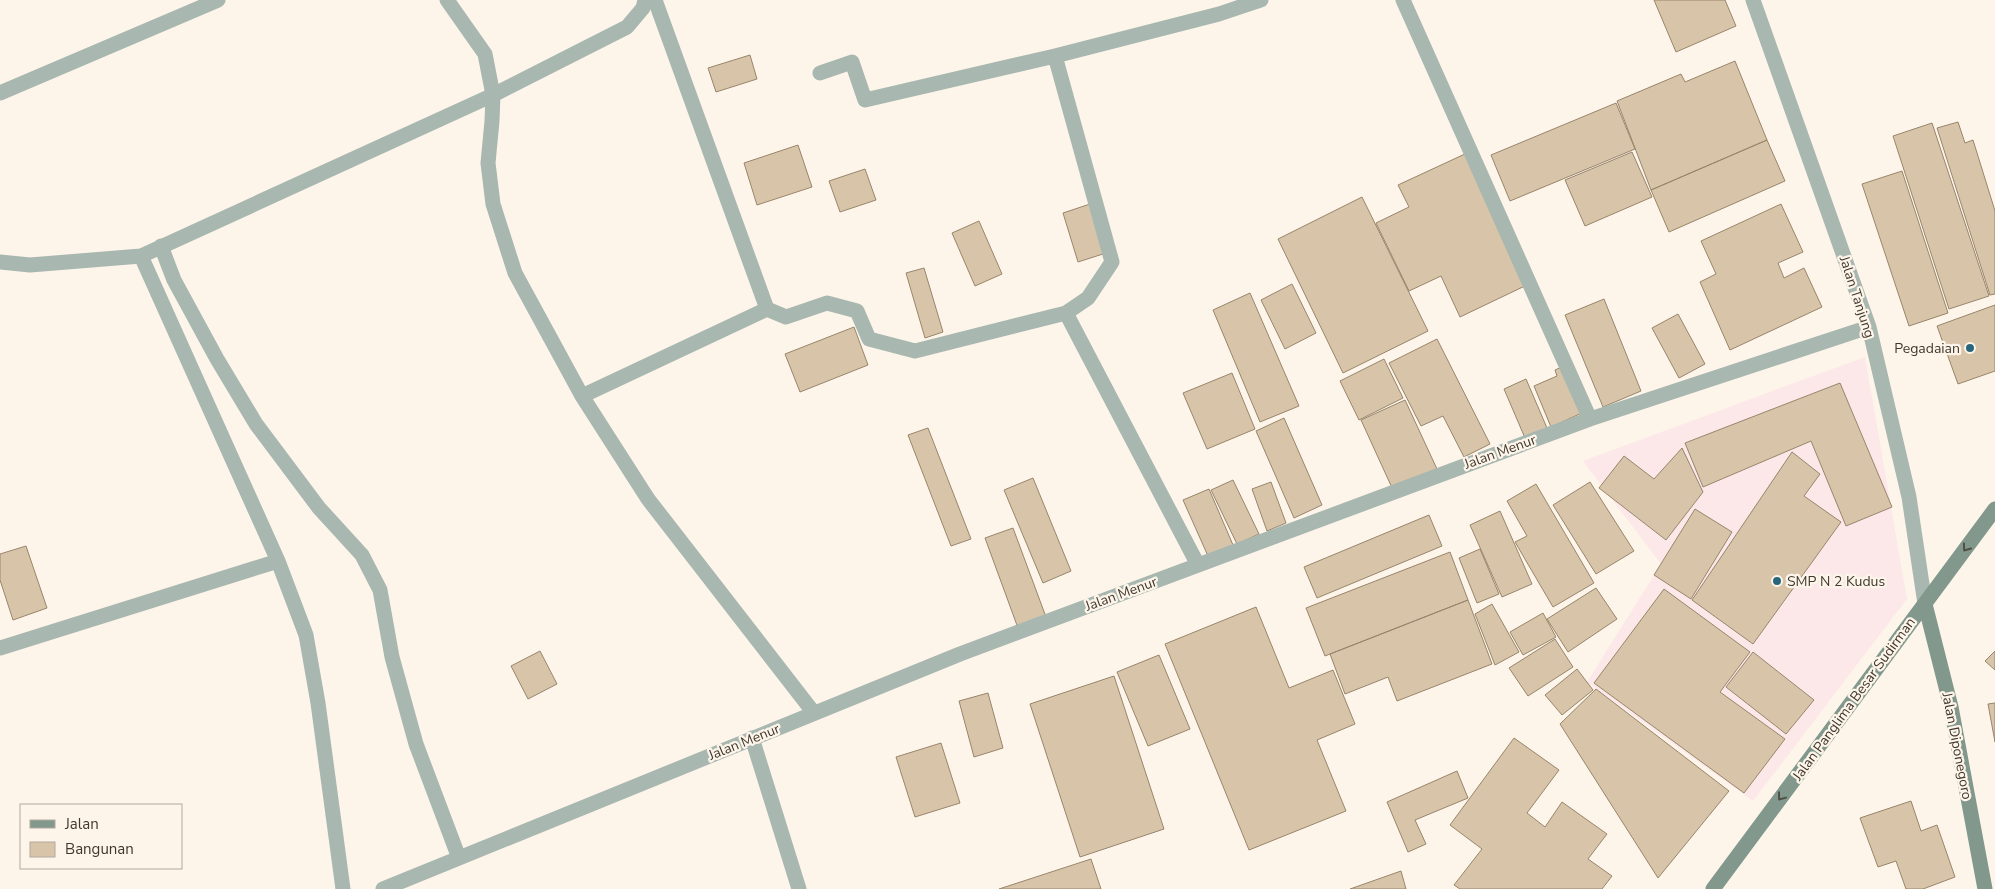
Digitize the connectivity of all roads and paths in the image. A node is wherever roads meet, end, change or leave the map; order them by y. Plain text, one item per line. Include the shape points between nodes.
1 (218, 0) edge
2 (447, 0) edge
3 (645, 0) edge
4 (654, 0) edge
5 (1262, 0) edge
6 (1403, 0) edge
7 (1753, 0) edge
8 (1055, 56) junction
9 (820, 72) dead end
10 (0, 93) edge
11 (493, 95) junction
12 (161, 246) junction
13 (141, 256) junction
14 (0, 262) edge
15 (767, 309) junction
16 (1066, 313) junction
17 (1869, 327) junction
18 (582, 396) junction
19 (1590, 419) junction
20 (1995, 509) edge
21 (278, 561) junction
22 (1198, 565) junction
23 (1925, 604) junction
24 (0, 648) edge
25 (814, 713) junction
26 (752, 738) junction
27 (459, 858) junction
28 (406, 885) edge
29 (343, 889) edge
30 (383, 889) edge
31 (799, 889) edge
32 (1713, 889) edge
33 (1985, 889) edge

1 - 10 street
2 - 11 street via 485,54
3 - 11 street via 643,8 627,27
4 - 15 street
5 - 8 street via 1209,17
6 - 19 street
7 - 17 street, Jalan Tanjung
8 - 9 street via 865,100 852,62
8 - 16 street via 1112,262 1088,298
11 - 12 street
11 - 18 street via 488,163 493,204 515,273
12 - 13 street
12 - 27 street via 174,280 256,424 319,508 362,555 380,590 392,657 416,744
13 - 14 street via 30,265
13 - 21 street
15 - 16 street via 786,317 827,303 857,311 869,339 915,351
15 - 18 street
16 - 22 street
17 - 19 street, Jalan Menur
17 - 23 street, Jalan Tanjung via 1909,497
18 - 25 street via 648,499
19 - 22 street, Jalan Menur
20 -> 23 main road, Jalan Panglima Besar Sudirman
21 - 24 street
21 - 29 street via 306,635
22 - 25 street, Jalan Menur via 960,654
23 -> 32 main road, Jalan Panglima Besar Sudirman
23 - 33 main road, Jalan Diponegoro via 1951,707
25 - 26 street, Jalan Menur
26 - 27 street, Jalan Menur
26 - 31 street
27 - 28 street, Jalan Menur
28 - 30 street, Jalan Menur

